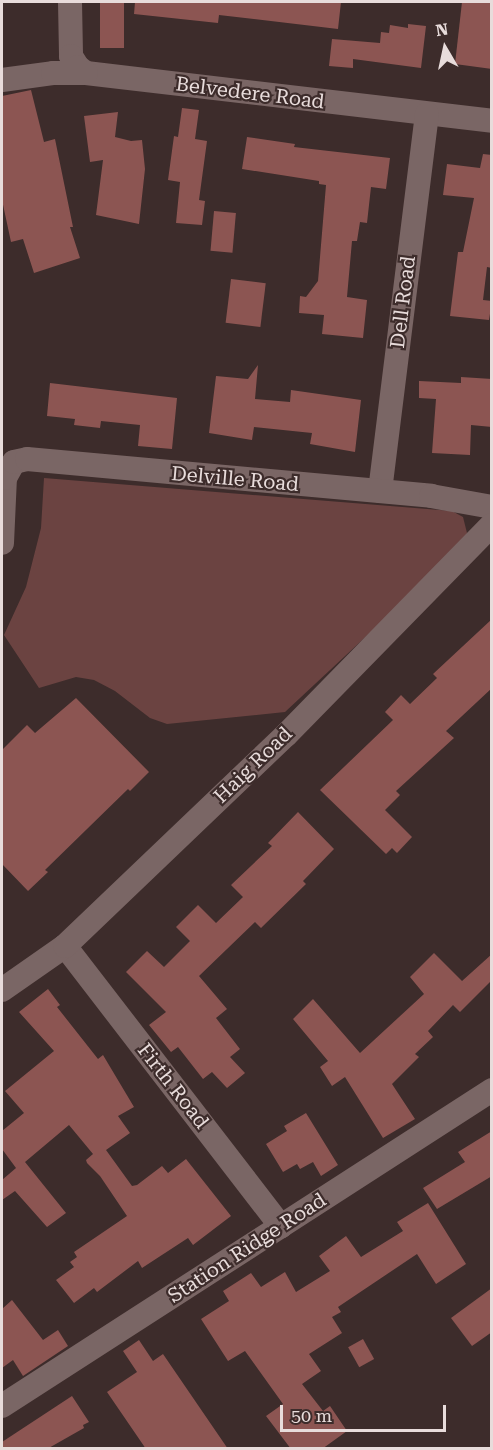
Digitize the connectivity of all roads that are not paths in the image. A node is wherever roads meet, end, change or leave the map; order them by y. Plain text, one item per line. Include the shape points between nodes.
1 (70, 2) edge
2 (86, 73) junction
3 (2, 80) edge
4 (427, 114) junction
5 (492, 121) edge
6 (380, 491) junction
7 (492, 507) edge
8 (492, 525) edge
9 (2, 543) edge
10 (65, 946) junction
11 (2, 990) edge
12 (492, 1090) edge
13 (281, 1226) junction
14 (2, 1406) edge

1 - 2 street via 71,56
2 - 3 street, Belvedere Road
2 - 4 street, Belvedere Road
4 - 5 street, Belvedere Road
4 - 6 street, Dell Road
6 - 7 street, Delville Road
6 - 9 street, Delville Road via 27,459 14,462 4,478
8 - 10 street, Haig Road via 286,735
10 - 11 street, Haig Road
10 - 13 street, Firth Road
12 - 13 street, Station Ridge Road
13 - 14 street, Station Ridge Road

